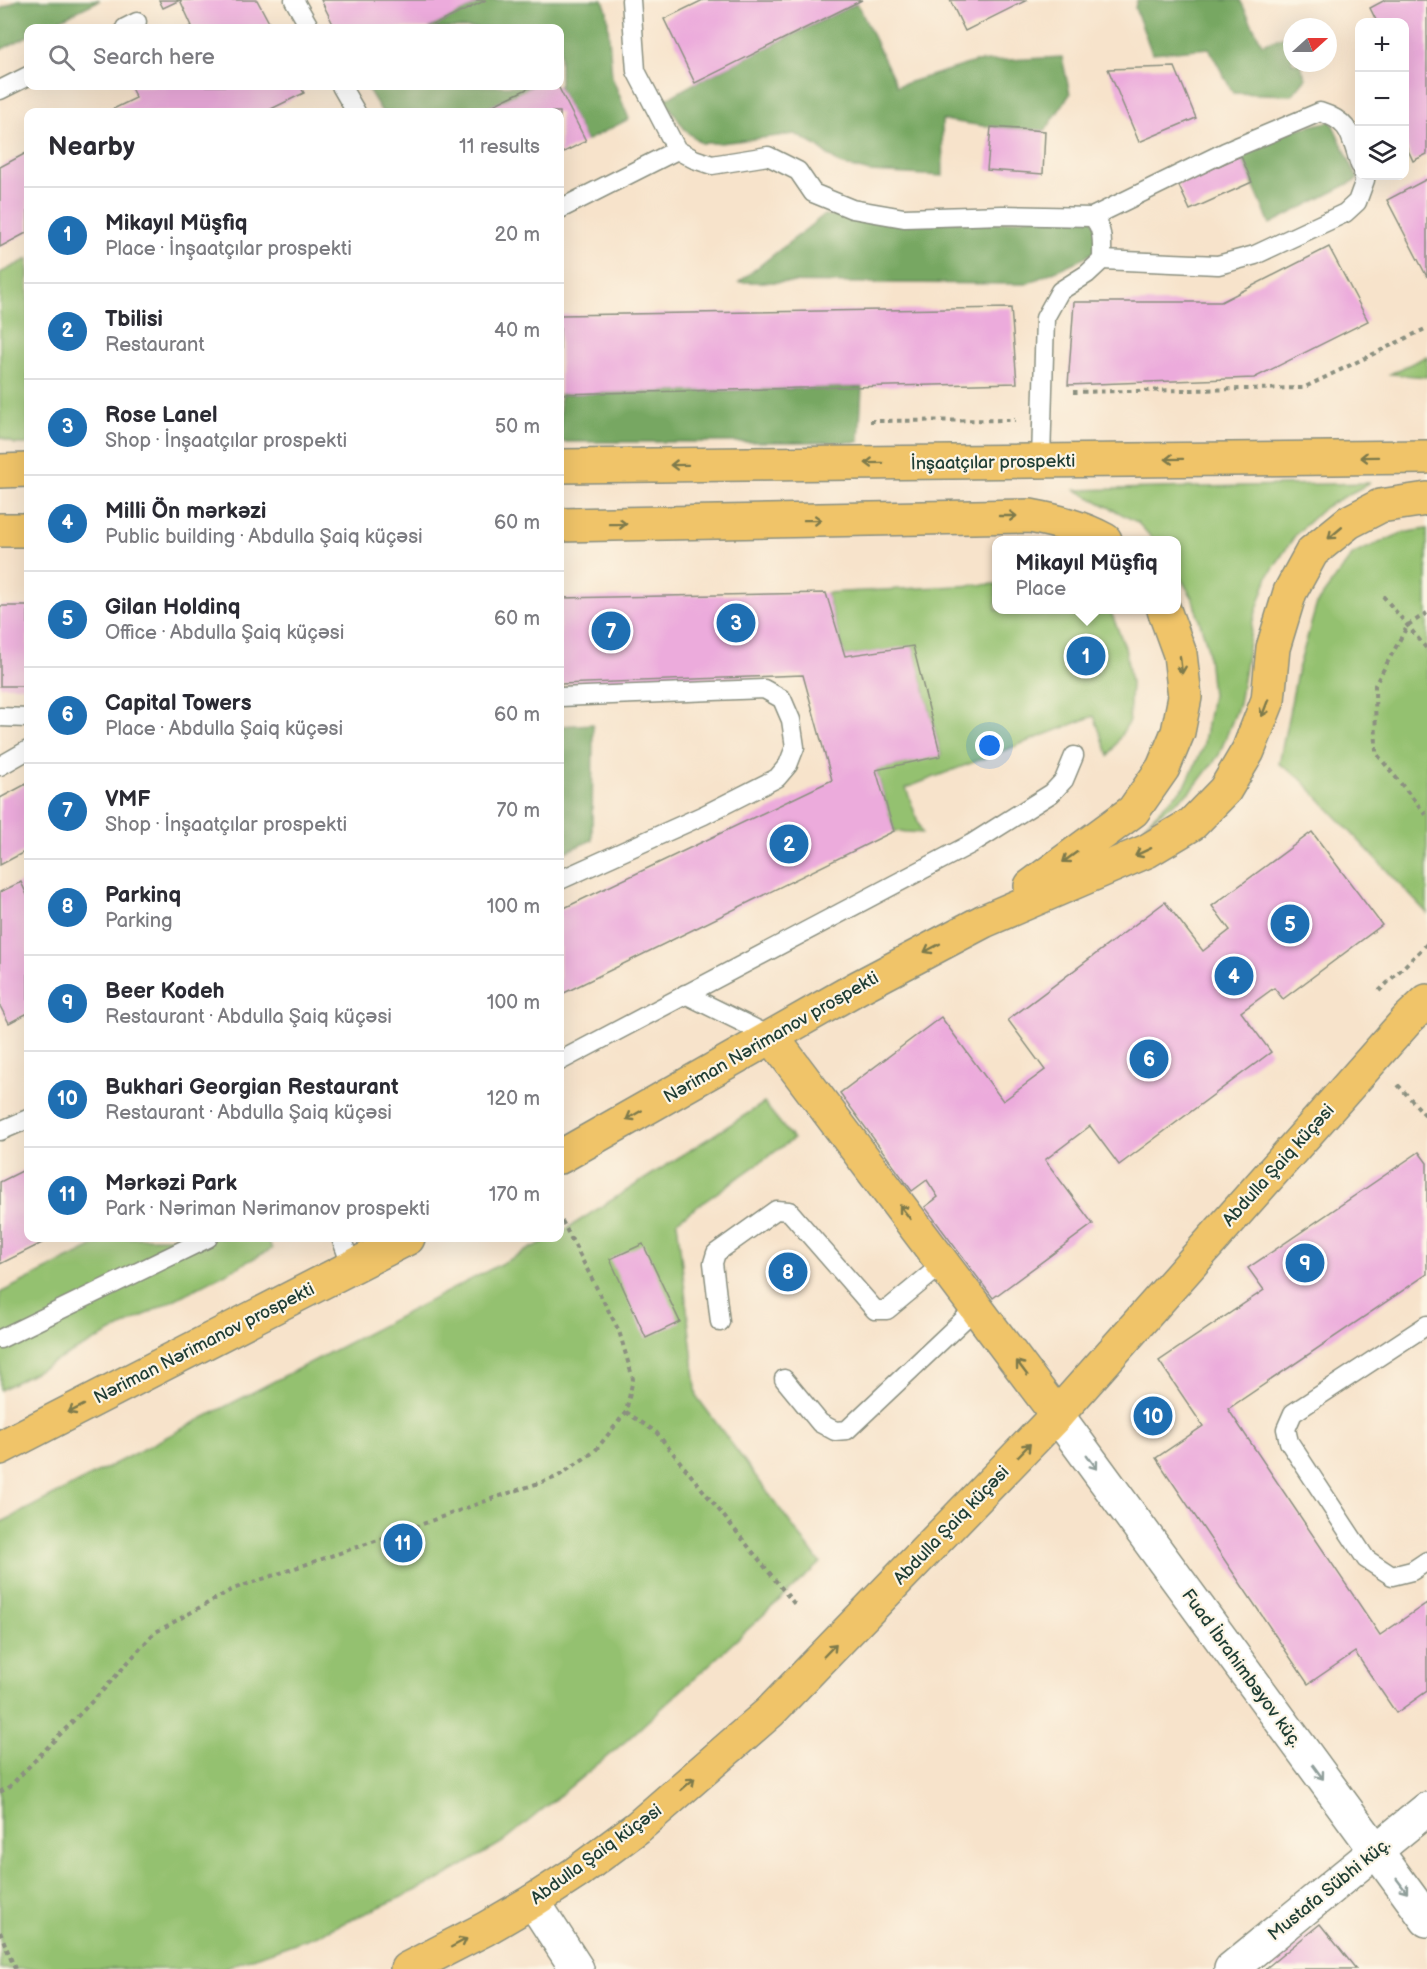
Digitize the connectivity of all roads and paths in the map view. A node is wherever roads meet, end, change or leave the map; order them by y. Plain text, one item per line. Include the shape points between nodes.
1 (294, 0) edge
2 (631, 0) edge
3 (308, 24) edge
4 (24, 78) edge
5 (0, 90) edge
6 (343, 90) edge
7 (354, 108) edge
8 (677, 150) junction
9 (1355, 153) edge
10 (1365, 180) edge
11 (564, 207) edge
12 (1092, 217) junction
13 (1102, 260) junction
14 (1427, 328) edge
15 (1042, 406) junction
16 (870, 421) dead end
17 (1427, 457) edge
18 (1041, 461) junction
19 (564, 466) edge
20 (24, 470) edge
21 (0, 471) edge
22 (1427, 499) edge
23 (564, 525) edge
24 (0, 530) edge
25 (24, 530) edge
26 (1098, 536) edge
27 (1383, 596) dead end
28 (1427, 613) edge
29 (1166, 614) edge
30 (1408, 625) junction
31 (1427, 649) edge
32 (564, 697) edge
33 (0, 717) edge
34 (24, 718) edge
35 (24, 752) edge
36 (1074, 756) dead end
37 (0, 766) edge
38 (1427, 816) edge
39 (564, 878) edge
40 (984, 921) junction
41 (1427, 944) edge
42 (1379, 992) dead end
43 (685, 994) junction
44 (1427, 1002) edge
45 (772, 1037) junction
46 (564, 1059) edge
47 (1391, 1078) dead end
48 (1427, 1117) edge
49 (24, 1121) edge
50 (0, 1131) edge
51 (564, 1155) edge
52 (564, 1225) edge
53 (200, 1242) edge
54 (390, 1242) edge
55 (346, 1252) edge
56 (944, 1263) junction
57 (977, 1307) junction
58 (720, 1322) dead end
59 (1427, 1326) edge
60 (0, 1339) edge
61 (784, 1379) dead end
62 (626, 1412) junction
63 (1057, 1415) junction
64 (0, 1448) edge
65 (1427, 1561) edge
66 (797, 1608) dead end
67 (0, 1792) edge
68 (1427, 1809) edge
69 (1376, 1851) junction
70 (533, 1901) junction
71 (1427, 1920) edge
72 (0, 1932) edge
73 (15, 1969) edge
74 (407, 1969) edge
75 (577, 1969) edge
76 (1231, 1969) edge

1 - 3 lane
2 - 8 lane via 636,71
4 - 5 lane
6 - 7 lane
8 - 11 lane
8 - 12 lane via 712,165 768,156 798,171 813,193 852,209 904,218
9 - 12 lane via 1346,127 1333,116 1320,112 1225,152
10 - 13 lane via 1357,202 1345,213 1256,255 1218,265
12 - 13 lane via 1101,231
13 - 15 lane via 1060,291 1046,318
14 - 15 path via 1303,388 1069,392
15 - 16 path via 1017,420
15 - 18 lane
17 -> 18 main road, İnşaatçılar prospekti
18 -> 19 main road, İnşaatçılar prospekti
20 - 21 main road
22 -> 40 main road via 1380,506 1349,522 1312,552 1290,592 1273,648 1269,700 1248,751 1225,790 1192,824 1147,851
23 -> 26 main road via 1029,516 1062,522
24 - 25 main road
27 - 30 path
28 - 30 path
29 -> 40 main road via 1180,654 1185,697 1178,732 1163,768 1133,811
30 - 31 path
30 - 38 path via 1376,684 1376,753
32 - 39 lane via 764,689 782,699 791,720 795,747 788,765 777,777
33 - 34 lane
35 - 37 lane
36 - 43 lane via 1064,780 1052,793 971,844
40 -> 45 main road, Nəriman Nərimanov prospekti
41 - 42 path
43 - 45 lane
43 - 46 lane
44 - 63 main road, Abdulla Şaiq küçəsi
45 -> 51 main road, Nəriman Nərimanov prospekti
56 -> 45 main road
47 - 48 path
49 - 50 lane
52 - 62 path via 619,1331 633,1379
53 - 60 lane
54 - 55 main road, Nəriman Nərimanov prospekti
55 -> 64 main road, Nəriman Nərimanov prospekti
56 - 57 main road
56 - 58 lane via 887,1310 875,1310 789,1211 776,1210 716,1253 712,1263
57 - 61 lane via 847,1430 835,1431 820,1423
63 -> 57 main road
59 - 65 lane via 1293,1413 1286,1429 1289,1442 1366,1559 1392,1576 1412,1571
62 - 66 path via 656,1432
62 - 67 path via 595,1451 557,1478 233,1589 154,1633 98,1696
63 -> 69 street, Fuad İbrahimbəyov küç.
70 -> 63 main road, Abdulla Şaiq küçəsi via 638,1827 770,1712
68 - 69 street, Mustafa Sübhi küç.
69 -> 71 street, Fuad İbrahimbəyov küç.
69 - 76 street, Mustafa Sübhi küç.
74 -> 70 main road, Abdulla Şaiq küçəsi
70 - 75 street
72 - 73 path

